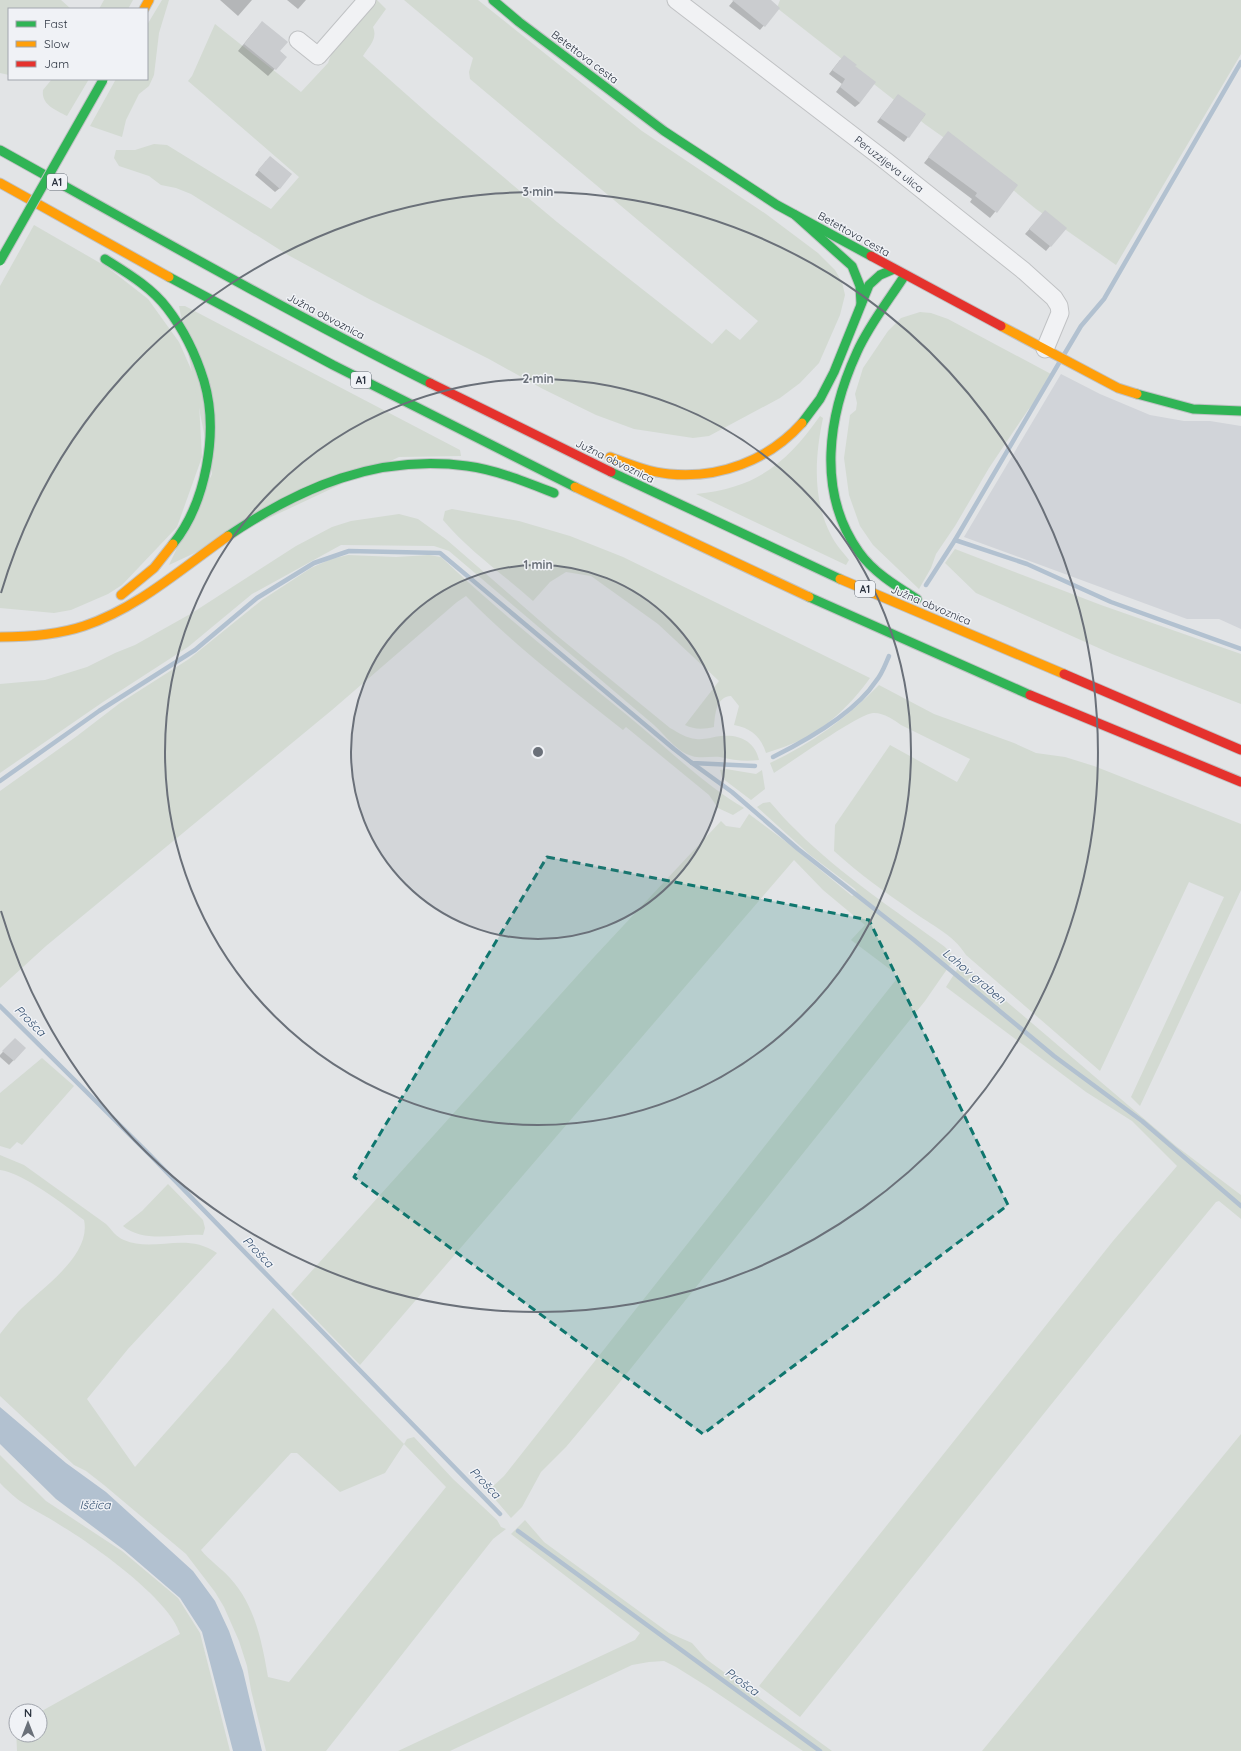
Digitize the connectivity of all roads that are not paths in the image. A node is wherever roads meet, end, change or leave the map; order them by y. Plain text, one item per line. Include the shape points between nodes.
1 (493, 0) edge
2 (676, 0) edge
3 (363, 1) edge
4 (298, 40) dead end
5 (103, 80) edge
6 (0, 150) edge
7 (0, 183) edge
8 (795, 216) junction
9 (83, 231) junction
10 (89, 244) dead end
11 (98, 254) dead end
12 (0, 261) edge
13 (894, 269) junction
14 (905, 275) junction
15 (861, 304) junction
16 (1049, 352) junction
17 (1241, 411) edge
18 (508, 422) junction
19 (552, 433) dead end
20 (601, 453) dead end
21 (560, 496) dead end
22 (616, 517) dead end
23 (643, 521) junction
24 (112, 600) dead end
25 (928, 604) dead end
26 (0, 636) edge
27 (1169, 708) dead end
28 (1227, 744) junction
29 (1241, 750) edge
30 (1241, 782) edge

1 - 8 main road, Betettova cesta via 664,132
2 - 16 street, Peruzzijeva ulica via 886,161 1054,298 1060,313
3 - 4 street via 318,56
5 - 12 main road, bridge
6 - 18 main road, Južna obvoznica / A1 via 256,292
7 - 9 main road, A1
8 - 13 main road, Betettova cesta
8 - 15 main road via 852,266 860,286
9 - 10 main road
9 - 23 main road, A1 via 318,358
11 - 24 main road via 145,286 177,322 205,382 211,430 205,476 182,532 157,566 132,588
13 - 14 main road, Betettova cesta
13 - 15 main road via 875,278
14 - 16 main road, Betettova cesta
14 - 25 main road via 857,352 846,377 832,430 828,464 837,511 854,545 887,580
15 - 20 main road via 835,370 820,400 792,433 760,457 720,472 692,476 645,471
16 - 17 main road, Betettova cesta via 1118,388 1160,403 1190,409
18 - 19 main road
18 - 28 main road, Južna obvoznica / A1 via 801,562
21 - 26 main road via 498,472 458,465 413,463 367,468 318,484 271,507 151,591 108,616 60,632 19,637
22 - 23 main road
23 - 30 main road, A1 via 1001,683
27 - 28 main road
28 - 29 main road, Južna obvoznica / A1

